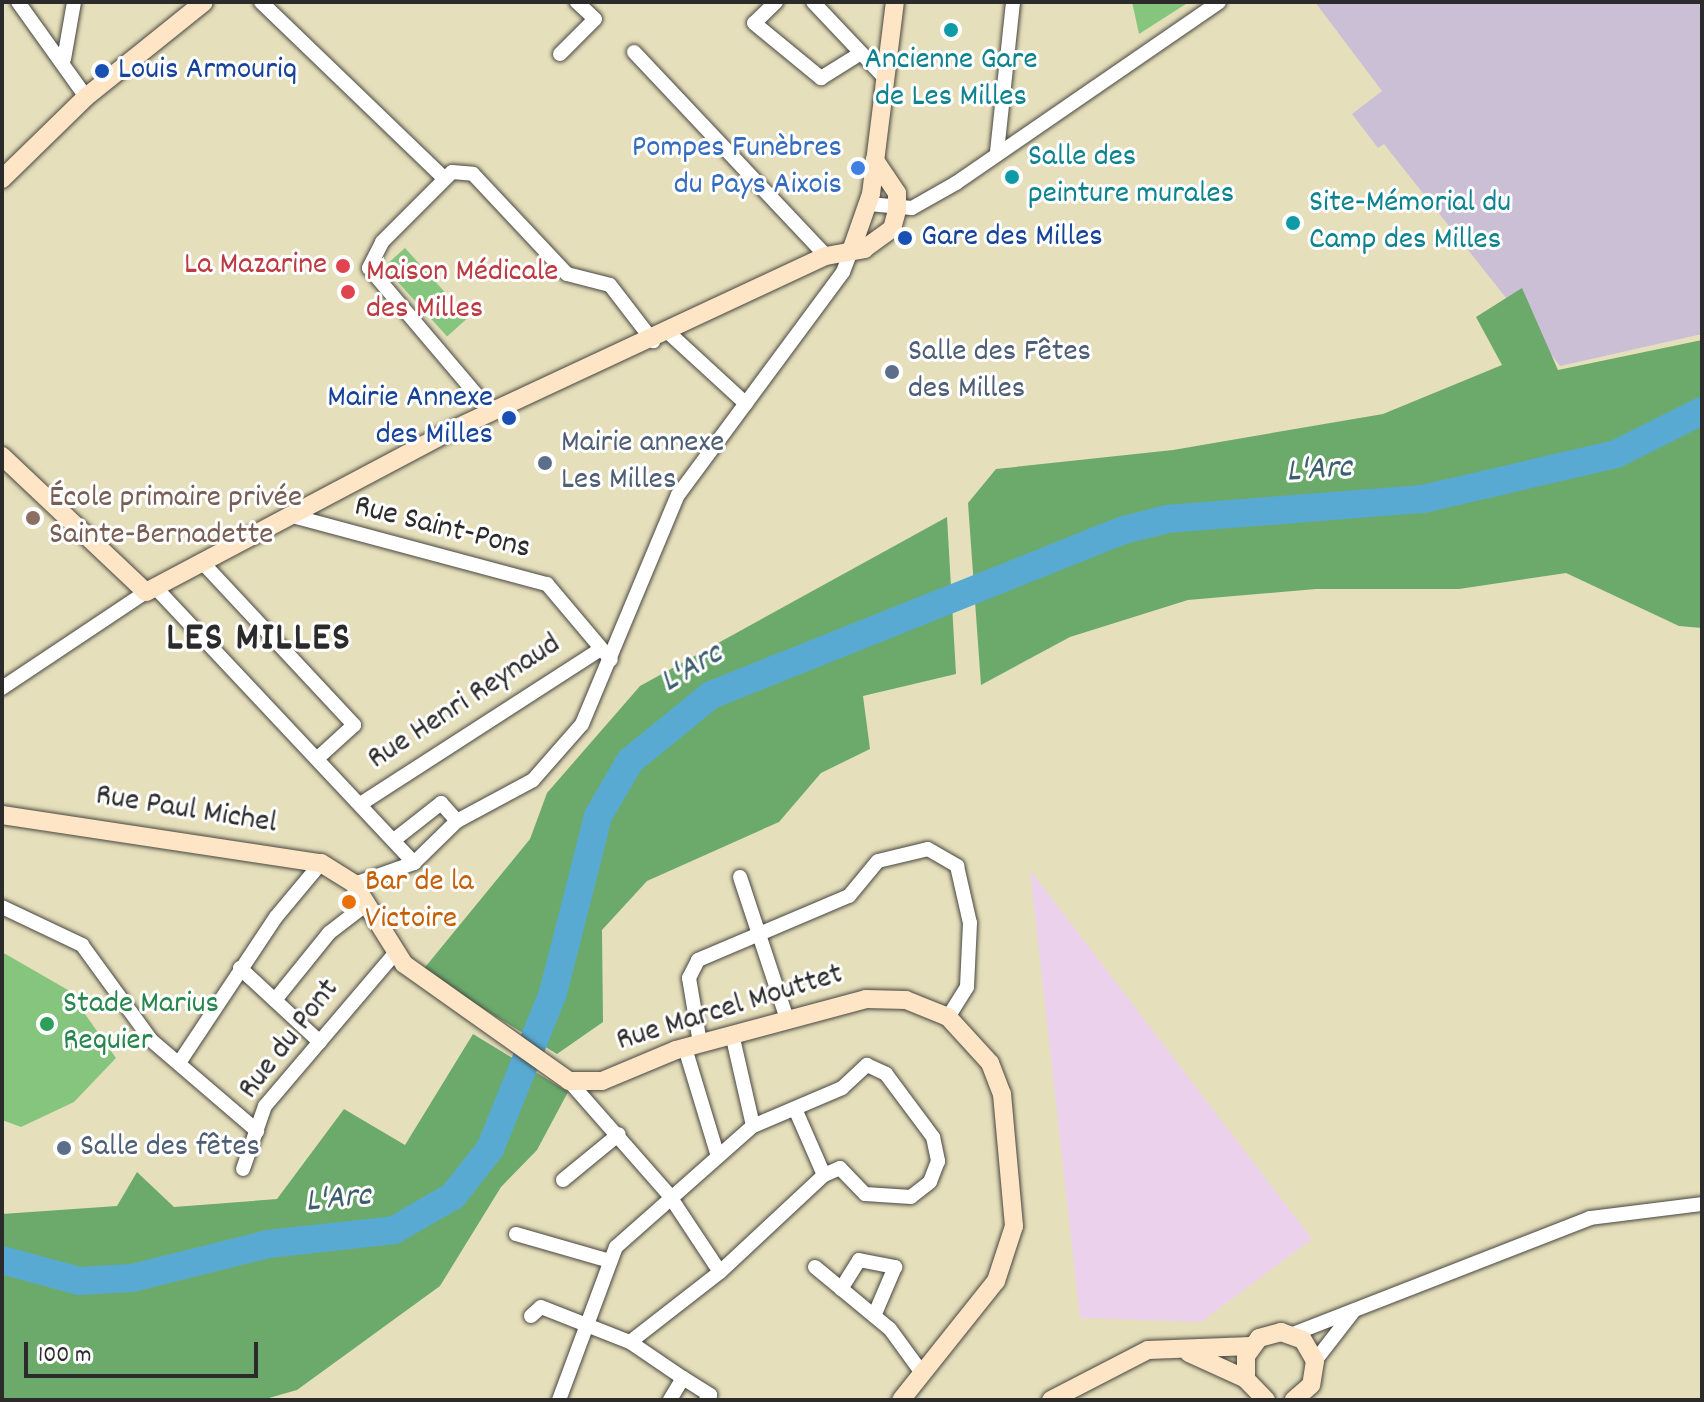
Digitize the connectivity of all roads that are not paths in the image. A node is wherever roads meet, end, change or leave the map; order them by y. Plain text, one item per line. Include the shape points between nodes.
1 (18, 2) edge
2 (74, 2) edge
3 (204, 2) edge
4 (261, 2) edge
5 (577, 2) edge
6 (776, 2) edge
7 (813, 2) edge
8 (895, 2) edge
9 (1013, 2) edge
10 (1219, 2) edge
11 (634, 52) dead end
12 (861, 53) junction
13 (560, 54) dead end
14 (64, 59) junction
15 (882, 75) junction
16 (86, 97) junction
17 (997, 152) junction
18 (875, 160) junction
19 (443, 177) junction
20 (2, 179) edge
21 (897, 201) junction
22 (869, 204) junction
23 (851, 251) junction
24 (826, 256) junction
25 (662, 338) junction
26 (746, 404) junction
27 (492, 413) junction
28 (2, 456) edge
29 (289, 515) junction
30 (202, 562) junction
31 (150, 589) junction
32 (599, 650) junction
33 (611, 660) junction
34 (2, 688) edge
35 (319, 757) junction
36 (362, 803) junction
37 (2, 815) edge
38 (457, 821) junction
39 (394, 840) junction
40 (321, 863) junction
41 (414, 863) junction
42 (740, 877) dead end
43 (354, 884) junction
44 (364, 906) junction
45 (2, 907) edge
46 (759, 934) junction
47 (395, 953) junction
48 (240, 968) junction
49 (275, 1000) junction
50 (948, 1017) junction
51 (787, 1019) junction
52 (732, 1034) junction
53 (320, 1042) junction
54 (692, 1046) junction
55 (181, 1060) junction
56 (563, 1077) junction
57 (796, 1111) junction
58 (753, 1126) junction
59 (257, 1131) junction
60 (619, 1134) junction
61 (717, 1153) junction
62 (243, 1169) dead end
63 (824, 1175) junction
64 (563, 1180) dead end
65 (669, 1195) junction
66 (1702, 1204) edge
67 (516, 1234) dead end
68 (606, 1260) junction
69 (815, 1267) dead end
70 (720, 1272) junction
71 (841, 1289) junction
72 (1362, 1303) junction
73 (531, 1316) dead end
74 (874, 1316) junction
75 (584, 1324) junction
76 (1293, 1334) junction
77 (630, 1342) junction
78 (1251, 1346) junction
79 (1178, 1350) junction
80 (1315, 1361) junction
81 (922, 1373) junction
82 (683, 1378) junction
83 (1246, 1379) junction
84 (1314, 1392) edge
85 (559, 1400) edge
86 (670, 1400) edge
87 (706, 1400) edge
88 (901, 1400) edge
89 (1051, 1400) edge
90 (1266, 1400) edge
91 (1294, 1400) edge

1 - 14 street
2 - 14 street
3 - 16 street
4 - 19 street
5 - 13 street via 595,19
6 - 12 street via 754,23 821,78
7 - 12 street
8 - 15 street
9 - 17 street
10 - 17 street
11 - 24 street
12 - 15 street
14 - 16 street
15 - 18 street
16 - 20 street
17 - 21 street via 929,197
18 - 21 street
18 - 22 street
19 - 25 street via 473,174 567,274 610,285
19 - 27 street via 382,242 369,268
21 - 22 street
21 - 23 street via 892,229
22 - 23 street
23 - 24 street
23 - 26 street via 843,272
24 - 25 street
25 - 26 street
25 - 27 street
26 - 33 street via 678,495
27 - 29 street
28 - 31 street
29 - 30 street
29 - 32 street, Rue Saint-Pons via 547,584
30 - 31 street
30 - 35 street via 354,725
31 - 34 street
31 - 35 street
32 - 33 street, Rue Saint-Pons
32 - 36 street, Rue Henri Reynaud
33 - 38 street via 582,724 533,780
35 - 36 street
36 - 39 street
37 - 40 street, Rue Paul Michel
38 - 39 street via 441,803
38 - 41 street
39 - 41 street
40 - 43 street, Rue Paul Michel
40 - 48 street
41 - 43 street
42 - 46 street
43 - 44 street
44 - 47 street
44 - 49 street via 329,933
45 - 55 street via 82,945 151,1040
46 - 50 street via 849,896 878,861 928,849 950,855 970,923 967,987
46 - 51 street
46 - 54 street via 691,969
47 - 53 street, Rue du Pont
47 - 56 street via 430,984
48 - 49 street
48 - 55 street
49 - 53 street
50 - 51 street, Rue Marcel Mouttet via 888,998
50 - 81 street via 990,1063 1002,1094 1014,1226 996,1281
51 - 52 street, Rue Marcel Mouttet
52 - 54 street, Rue Marcel Mouttet
52 - 58 street
53 - 59 street, Rue du Pont via 265,1106
54 - 56 street, Rue Marcel Mouttet via 602,1081
54 - 61 street
55 - 59 street via 219,1106
56 - 60 street
57 - 58 street
57 - 63 street
57 - 63 street via 867,1065 886,1074 933,1137 938,1161 930,1182 911,1197 865,1194 840,1168
58 - 61 street
59 - 62 street, Rue du Pont
60 - 64 street
60 - 65 street
61 - 65 street
63 - 70 street
65 - 68 street
65 - 70 street
66 - 72 street via 1617,1210
67 - 68 street
68 - 75 street
69 - 71 street
70 - 77 street
71 - 74 street
71 - 74 street via 859,1260 895,1267
72 - 76 street
72 - 80 street
73 - 75 street via 541,1307
74 - 81 street
75 - 77 street
75 - 85 street
76 - 78 street via 1270,1333
76 - 80 street
77 - 82 street
78 - 79 street
78 - 83 street
79 - 83 street
79 - 89 street via 1148,1350
80 - 84 street
81 - 88 street
82 - 86 street
82 - 87 street via 710,1395
83 - 90 street
84 - 91 street

